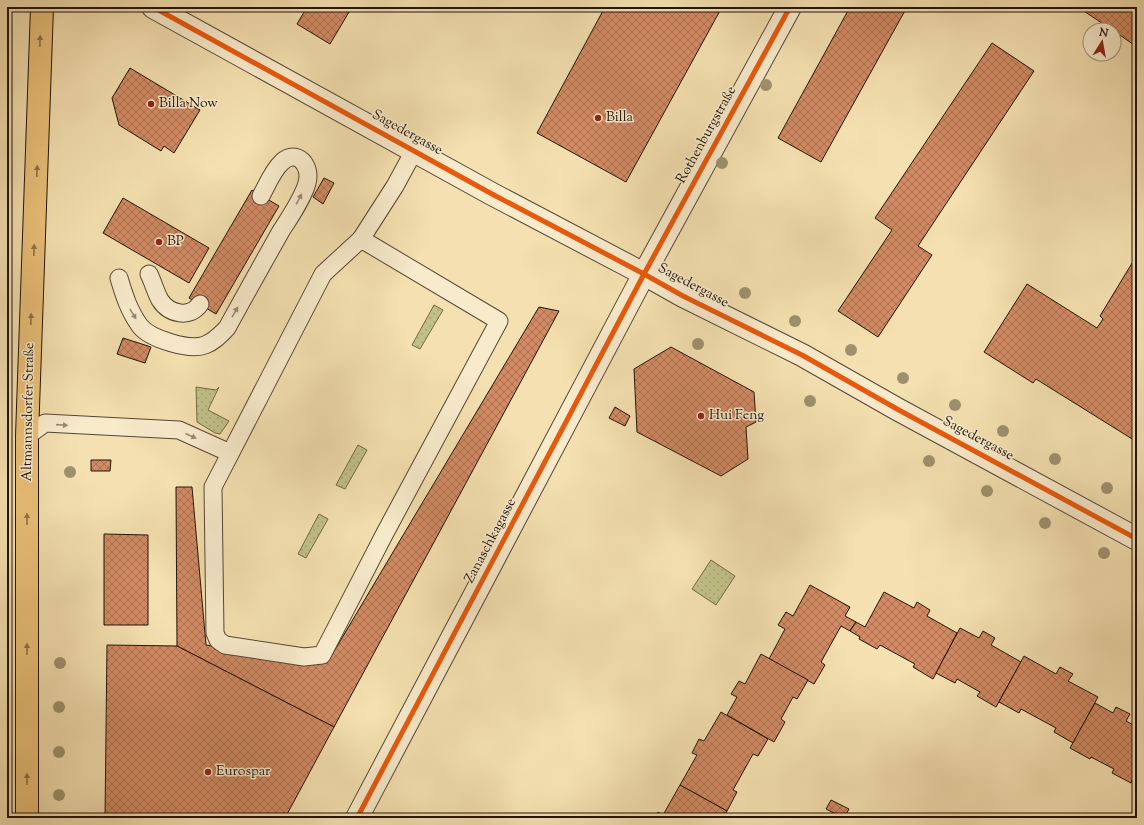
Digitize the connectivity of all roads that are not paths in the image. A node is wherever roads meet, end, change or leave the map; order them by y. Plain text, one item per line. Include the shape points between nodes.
1 (42, 7) edge
2 (153, 7) edge
3 (790, 7) edge
4 (414, 151) junction
5 (261, 196) dead end
6 (361, 239) junction
7 (150, 274) dead end
8 (644, 274) junction
9 (118, 278) dead end
10 (200, 304) dead end
11 (27, 436) junction
12 (230, 453) junction
13 (1137, 539) edge
14 (27, 818) edge
15 (357, 818) edge

11 -> 1 main road, Altmannsdorfer Straße
2 - 4 street, Sagedergasse
3 - 8 street, Rothenburgstraße
4 - 6 lane
4 - 8 street, Sagedergasse
9 -> 5 lane via 128,307 141,327 167,342 204,346 227,328 295,208 308,181 307,166 294,157 284,160 276,168
6 - 12 lane via 323,274
6 - 12 lane via 499,321 322,655 304,657 225,645 218,640 215,633 213,487
7 - 10 lane via 160,300 168,308 175,312 193,312
8 - 13 street, Sagedergasse via 802,355
8 - 15 street, Zanaschkagasse
11 -> 12 lane via 45,423 179,430
14 -> 11 main road, Altmannsdorfer Straße

